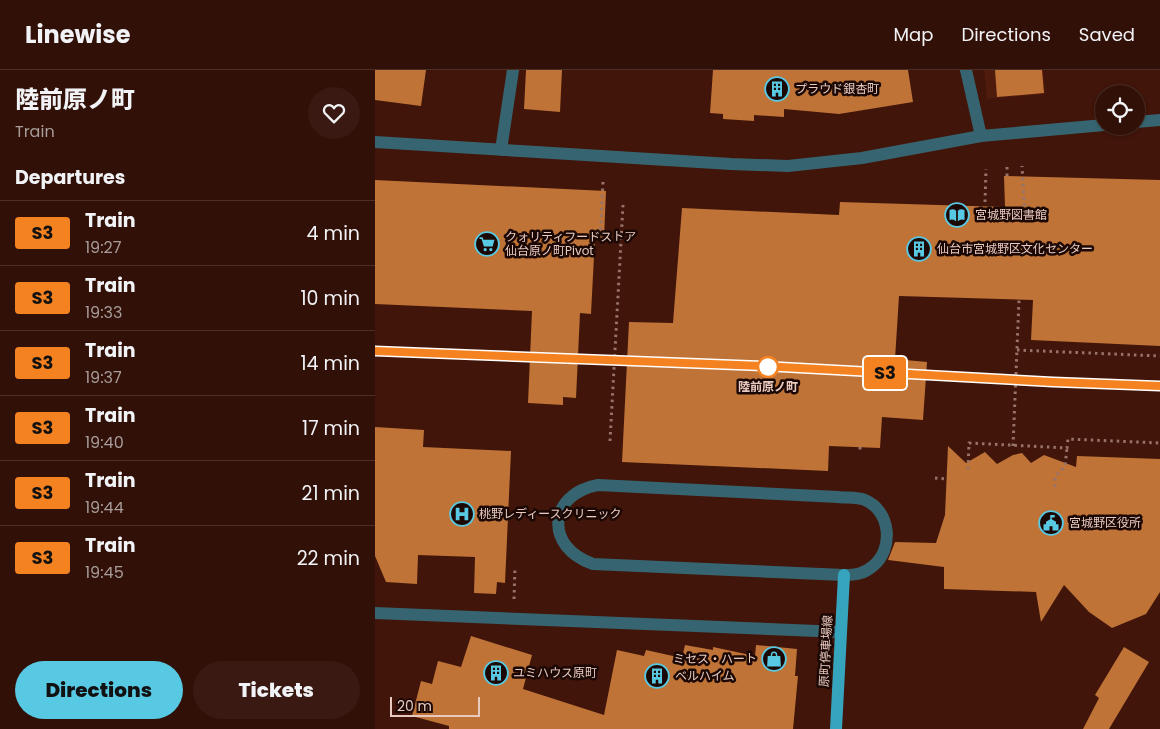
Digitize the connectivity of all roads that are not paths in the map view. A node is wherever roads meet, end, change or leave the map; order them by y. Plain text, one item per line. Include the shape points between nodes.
1 (513, 70) edge
2 (966, 70) edge
3 (1160, 120) edge
4 (1145, 121) edge
5 (1095, 126) edge
6 (981, 136) junction
7 (375, 142) edge
8 (501, 150) junction
9 (844, 575) junction
10 (375, 613) edge
11 (841, 632) junction
12 (836, 729) edge

1 - 8 street
2 - 6 street
3 - 4 street
5 - 6 street
6 - 8 street via 862,158 787,166
7 - 8 street
9 - 9 street via 593,564 580,560 562,541 560,515 574,494 585,487 599,485 864,500 880,513 885,524 885,550 874,566 866,571
9 - 11 main road, 原町停車場線
10 - 11 street
11 - 12 main road, 原町停車場線

